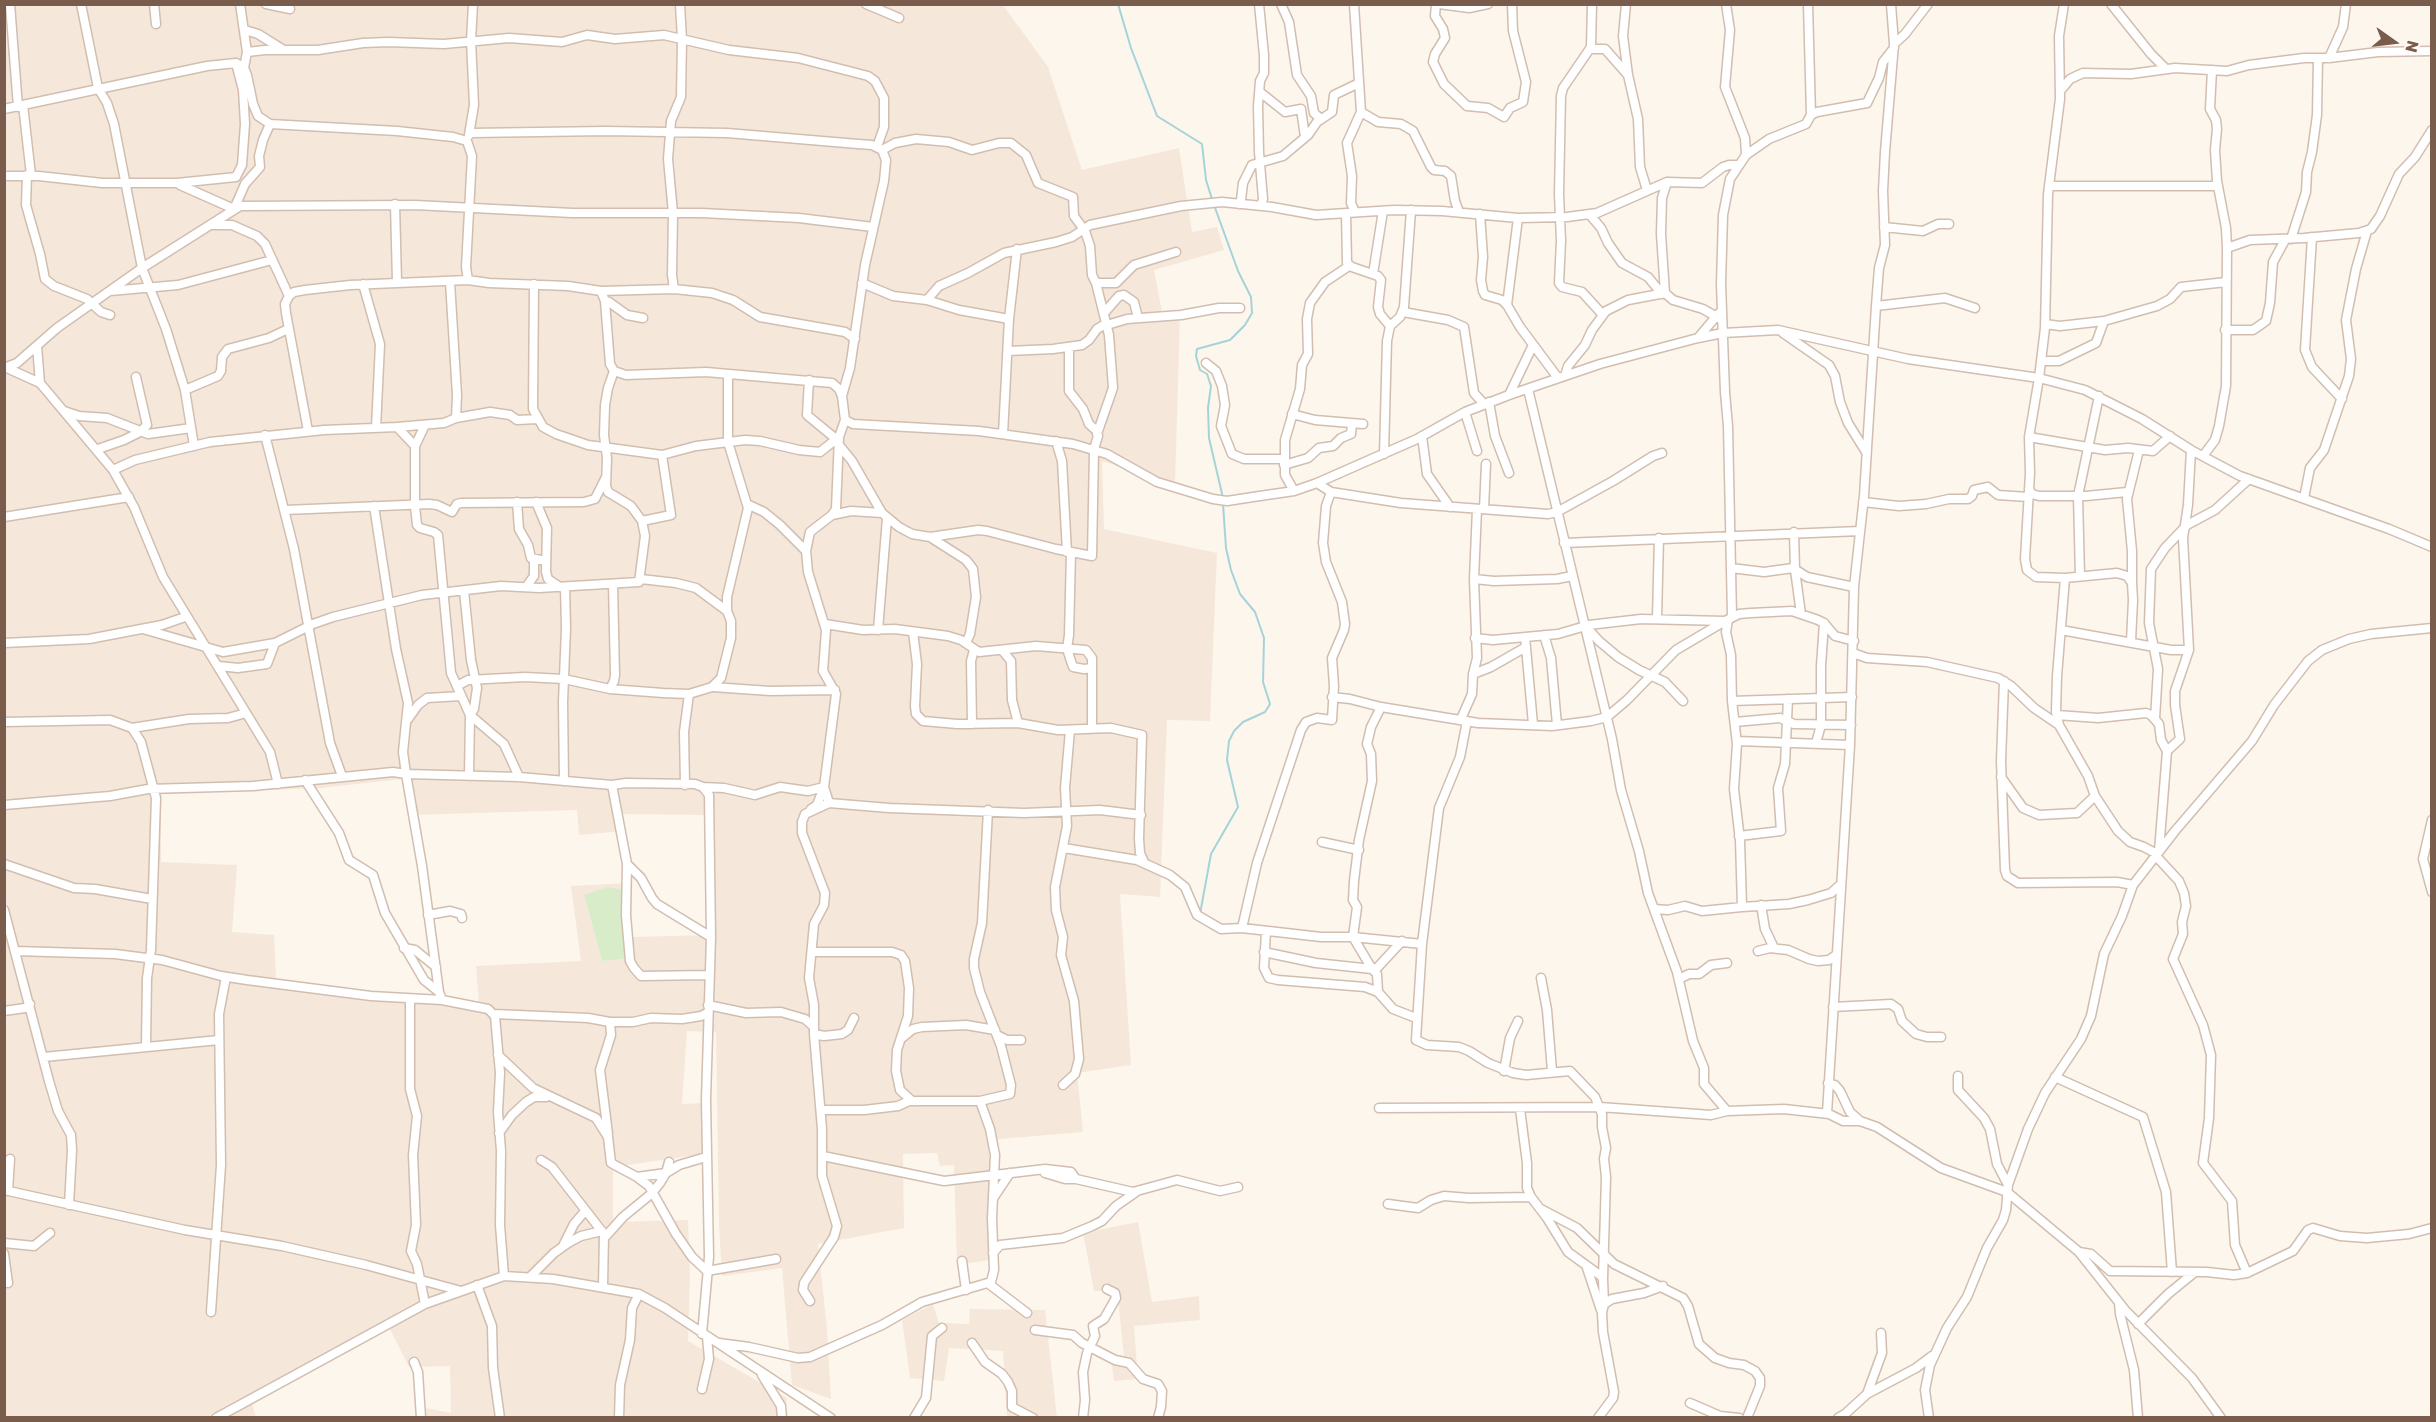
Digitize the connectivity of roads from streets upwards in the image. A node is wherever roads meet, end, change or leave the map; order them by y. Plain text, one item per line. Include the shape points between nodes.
1 (10, 4) edge
2 (81, 4) edge
3 (154, 4) edge
4 (240, 4) edge
5 (266, 4) edge
6 (472, 4) edge
7 (680, 4) edge
8 (866, 4) edge
9 (1259, 4) edge
10 (1281, 4) edge
11 (1354, 4) edge
12 (1438, 4) edge
13 (1488, 4) edge
14 (1512, 4) edge
15 (1592, 4) edge
16 (1626, 4) edge
17 (1726, 4) edge
18 (1808, 4) edge
19 (1891, 4) edge
20 (1928, 4) edge
21 (2064, 4) edge
22 (2111, 4) edge
23 (2346, 4) edge
24 (290, 9) dead end
25 (899, 18) dead end
26 (156, 24) dead end
27 (245, 30) junction
28 (682, 40) junction
29 (471, 41) junction
30 (1894, 46) junction
31 (282, 49) junction
32 (1590, 49) junction
33 (2432, 51) edge
34 (247, 52) junction
35 (2318, 58) junction
36 (2328, 58) junction
37 (1892, 63) junction
38 (240, 66) junction
39 (2165, 68) junction
40 (2212, 70) junction
41 (1628, 75) junction
42 (1879, 78) junction
43 (1359, 83) junction
44 (98, 88) junction
45 (2061, 90) junction
46 (1260, 92) junction
47 (21, 106) junction
48 (4, 109) edge
49 (1361, 112) junction
50 (1811, 115) junction
51 (1321, 119) junction
52 (270, 124) junction
53 (2432, 130) edge
54 (670, 132) junction
55 (469, 137) junction
56 (1305, 137) junction
57 (879, 148) junction
58 (1746, 155) junction
59 (1259, 162) junction
60 (1737, 165) junction
61 (29, 175) junction
62 (4, 176) edge
63 (1667, 182) junction
64 (126, 183) junction
65 (177, 183) junction
66 (2049, 186) junction
67 (2218, 186) junction
68 (1647, 190) junction
69 (395, 204) junction
70 (1239, 204) junction
71 (1261, 206) junction
72 (471, 208) junction
73 (234, 209) junction
74 (1411, 210) junction
75 (1355, 212) junction
76 (1383, 212) junction
77 (1459, 212) junction
78 (673, 213) junction
79 (1346, 213) junction
80 (1480, 214) junction
81 (1590, 215) junction
82 (1518, 218) junction
83 (1559, 218) junction
84 (1949, 224) dead end
85 (213, 225) junction
86 (873, 227) junction
87 (1884, 227) junction
88 (1083, 229) junction
89 (2367, 231) junction
90 (2312, 237) junction
91 (2288, 239) junction
92 (2227, 248) junction
93 (1017, 249) junction
94 (1176, 252) dead end
95 (272, 260) junction
96 (1349, 266) junction
97 (142, 268) junction
98 (1373, 274) junction
99 (468, 280) junction
100 (398, 282) junction
101 (450, 282) junction
102 (2226, 282) junction
103 (862, 283) junction
104 (1096, 283) junction
105 (363, 284) junction
106 (534, 284) junction
107 (152, 288) junction
108 (674, 289) junction
109 (110, 291) junction
110 (601, 291) junction
111 (1663, 294) junction
112 (289, 296) junction
113 (927, 300) junction
114 (605, 301) junction
115 (92, 303) junction
116 (1507, 305) junction
117 (1876, 306) junction
118 (1240, 308) dead end
119 (1975, 308) dead end
120 (1403, 312) junction
121 (1104, 314) junction
122 (110, 315) dead end
123 (1603, 315) junction
124 (643, 318) dead end
125 (1138, 318) junction
126 (1009, 319) junction
127 (1720, 319) junction
128 (2104, 321) junction
129 (1107, 324) junction
130 (2045, 324) junction
131 (1390, 326) junction
132 (288, 329) junction
133 (1778, 330) junction
134 (2225, 330) junction
135 (1723, 333) junction
136 (1698, 338) junction
137 (855, 339) junction
138 (1533, 345) junction
139 (37, 346) junction
140 (1069, 347) junction
141 (1872, 350) junction
142 (1008, 351) junction
143 (2041, 361) junction
144 (1206, 363) dead end
145 (6, 368) edge
146 (614, 371) junction
147 (728, 374) junction
148 (136, 377) dead end
149 (1562, 377) junction
150 (2039, 378) junction
151 (809, 380) junction
152 (40, 382) junction
153 (1528, 389) junction
154 (185, 390) junction
155 (1509, 395) junction
156 (842, 396) junction
157 (2099, 396) junction
158 (2342, 399) junction
159 (1487, 403) junction
160 (63, 411) junction
161 (1466, 412) junction
162 (1292, 414) junction
163 (456, 418) junction
164 (538, 419) junction
165 (845, 420) junction
166 (1352, 424) junction
167 (1363, 424) dead end
168 (424, 425) junction
169 (397, 427) junction
170 (191, 428) junction
171 (376, 428) junction
172 (308, 431) junction
173 (140, 432) junction
174 (1003, 434) junction
175 (1097, 434) junction
176 (266, 435) junction
177 (1422, 436) junction
178 (2170, 436) junction
179 (2029, 437) junction
180 (838, 441) junction
181 (1056, 441) junction
182 (728, 442) junction
183 (194, 446) junction
184 (415, 446) junction
185 (605, 447) junction
186 (2088, 447) junction
187 (98, 449) junction
188 (1094, 450) junction
189 (2139, 450) junction
190 (2191, 450) junction
191 (1477, 451) dead end
192 (1866, 452) junction
193 (1662, 453) dead end
194 (1384, 454) junction
195 (662, 455) junction
196 (2204, 456) junction
197 (1284, 462) junction
198 (1486, 464) dead end
199 (113, 470) junction
200 (1509, 473) dead end
201 (607, 474) junction
202 (2249, 479) junction
203 (1317, 483) junction
204 (415, 489) junction
205 (1294, 490) junction
206 (1331, 492) junction
207 (2127, 492) junction
208 (2028, 493) junction
209 (2078, 496) junction
210 (129, 497) junction
211 (2304, 498) junction
212 (517, 502) junction
213 (536, 502) junction
214 (1863, 502) junction
215 (402, 504) junction
216 (747, 504) junction
217 (375, 506) junction
218 (415, 506) junction
219 (1450, 507) junction
220 (306, 508) junction
221 (1480, 509) junction
222 (285, 510) junction
223 (1557, 512) junction
224 (832, 515) junction
225 (884, 516) junction
226 (4, 517) edge
227 (642, 521) junction
228 (288, 522) junction
229 (2186, 526) junction
230 (1860, 531) junction
231 (1794, 532) junction
232 (930, 537) junction
233 (1659, 538) junction
234 (1730, 538) junction
235 (1564, 543) junction
236 (2432, 547) edge
237 (806, 552) junction
238 (1069, 552) junction
239 (534, 560) junction
240 (546, 561) junction
241 (1731, 568) junction
242 (1796, 570) junction
243 (1572, 576) junction
244 (2080, 576) junction
245 (2065, 578) junction
246 (548, 579) junction
247 (641, 579) junction
248 (1474, 579) junction
249 (2132, 583) junction
250 (613, 584) junction
251 (562, 587) junction
252 (1854, 587) junction
253 (526, 588) junction
254 (464, 591) junction
255 (444, 593) junction
256 (389, 603) junction
257 (727, 611) junction
258 (1802, 614) junction
259 (185, 617) junction
260 (1657, 618) junction
261 (1728, 619) junction
262 (1824, 623) junction
263 (825, 624) junction
264 (307, 627) junction
265 (1586, 627) junction
266 (2432, 628) edge
267 (142, 629) junction
268 (878, 630) junction
269 (2061, 630) junction
270 (913, 632) junction
271 (1544, 635) junction
272 (1525, 637) junction
273 (1475, 638) junction
274 (1854, 641) junction
275 (2131, 641) junction
276 (4, 643) edge
277 (275, 643) junction
278 (966, 643) junction
279 (2153, 646) junction
280 (1526, 647) junction
281 (1067, 648) junction
282 (207, 649) junction
283 (974, 650) junction
284 (1002, 650) junction
285 (2189, 650) junction
286 (1853, 653) junction
287 (219, 666) junction
288 (1092, 668) junction
289 (1473, 674) junction
290 (1652, 676) junction
291 (564, 679) junction
292 (476, 680) junction
293 (2004, 681) junction
294 (457, 686) junction
295 (712, 687) junction
296 (610, 689) junction
297 (835, 690) junction
298 (689, 694) junction
299 (461, 696) junction
300 (1332, 697) junction
301 (1821, 697) junction
302 (1851, 697) junction
303 (1788, 699) junction
304 (1683, 701) dead end
305 (1732, 701) junction
306 (1381, 707) junction
307 (246, 713) junction
308 (470, 715) junction
309 (2057, 715) junction
310 (1607, 717) junction
311 (2155, 719) junction
312 (408, 720) junction
313 (1464, 720) junction
314 (1788, 720) junction
315 (4, 722) edge
316 (1735, 722) junction
317 (1018, 723) junction
318 (972, 724) junction
319 (1533, 724) junction
320 (1851, 724) junction
321 (1557, 725) junction
322 (1821, 725) junction
323 (2059, 725) junction
324 (132, 728) junction
325 (1092, 728) junction
326 (1070, 730) junction
327 (1737, 741) junction
328 (1785, 741) junction
329 (1816, 743) junction
330 (1850, 745) junction
331 (2167, 751) junction
332 (406, 774) junction
333 (342, 776) junction
334 (469, 776) junction
335 (519, 777) junction
336 (2001, 777) junction
337 (305, 780) junction
338 (564, 781) junction
339 (626, 783) junction
340 (278, 784) junction
341 (612, 785) junction
342 (684, 785) junction
343 (703, 787) junction
344 (824, 787) junction
345 (155, 790) junction
346 (2095, 796) junction
347 (829, 803) junction
348 (4, 805) edge
349 (616, 806) junction
350 (988, 810) junction
351 (810, 811) junction
352 (1066, 811) junction
353 (1141, 816) junction
354 (2432, 820) edge
355 (1739, 836) junction
356 (1322, 842) dead end
357 (1064, 848) junction
358 (1359, 850) junction
359 (2158, 854) junction
360 (1144, 862) junction
361 (4, 864) edge
362 (627, 864) junction
363 (1840, 884) junction
364 (2133, 885) junction
365 (2432, 892) edge
366 (152, 900) junction
367 (1761, 905) junction
368 (1742, 907) junction
369 (1654, 909) junction
370 (4, 910) edge
371 (428, 915) junction
372 (462, 918) dead end
373 (1242, 928) junction
374 (1266, 931) junction
375 (711, 937) junction
376 (1353, 937) junction
377 (1402, 941) junction
378 (1422, 944) junction
379 (433, 947) junction
380 (404, 948) junction
381 (1774, 948) junction
382 (415, 950) junction
383 (15, 951) junction
384 (1758, 951) dead end
385 (812, 952) junction
386 (1264, 952) junction
387 (1836, 955) junction
388 (149, 959) junction
389 (1727, 963) dead end
390 (436, 967) junction
391 (1372, 969) junction
392 (709, 975) junction
393 (226, 976) junction
394 (1541, 978) dead end
395 (1679, 980) junction
396 (1378, 992) junction
397 (440, 996) junction
398 (410, 999) junction
399 (30, 1004) junction
400 (813, 1005) junction
401 (1833, 1007) junction
402 (707, 1009) junction
403 (4, 1011) edge
404 (494, 1014) junction
405 (796, 1016) junction
406 (854, 1018) dead end
407 (1416, 1018) junction
408 (1518, 1021) dead end
409 (610, 1022) junction
410 (814, 1030) junction
411 (996, 1032) junction
412 (1941, 1037) dead end
413 (902, 1038) junction
414 (219, 1040) junction
415 (1021, 1040) dead end
416 (146, 1046) junction
417 (498, 1055) junction
418 (44, 1057) junction
419 (1504, 1071) junction
420 (1552, 1071) junction
421 (1958, 1076) dead end
422 (2055, 1077) junction
423 (1828, 1083) junction
424 (1063, 1085) dead end
425 (900, 1090) junction
426 (549, 1097) junction
427 (912, 1101) junction
428 (980, 1101) junction
429 (900, 1105) junction
430 (1600, 1107) junction
431 (1379, 1108) dead end
432 (1520, 1109) junction
433 (821, 1110) junction
434 (1727, 1111) junction
435 (1827, 1113) junction
436 (596, 1118) junction
437 (1860, 1121) junction
438 (608, 1126) junction
439 (499, 1134) junction
440 (608, 1137) junction
441 (995, 1155) junction
442 (823, 1156) junction
443 (706, 1157) junction
444 (10, 1159) dead end
445 (541, 1160) dead end
446 (669, 1162) dead end
447 (666, 1173) junction
448 (1011, 1173) junction
449 (1022, 1173) junction
450 (994, 1174) junction
451 (638, 1177) junction
452 (1238, 1187) dead end
453 (2008, 1189) junction
454 (6, 1191) edge
455 (653, 1191) junction
456 (1137, 1191) junction
457 (994, 1197) junction
458 (1531, 1197) junction
459 (69, 1204) junction
460 (1388, 1204) dead end
461 (1541, 1209) junction
462 (585, 1211) junction
463 (2432, 1228) edge
464 (50, 1233) dead end
465 (216, 1234) junction
466 (603, 1234) junction
467 (4, 1243) edge
468 (563, 1246) junction
469 (2079, 1252) junction
470 (993, 1253) junction
471 (4, 1254) edge
472 (1605, 1254) junction
473 (776, 1259) dead end
474 (962, 1260) dead end
475 (1586, 1265) junction
476 (707, 1271) junction
477 (2172, 1272) junction
478 (2195, 1272) junction
479 (2247, 1273) junction
480 (504, 1276) junction
481 (531, 1276) junction
482 (1603, 1279) junction
483 (419, 1280) junction
484 (8, 1283) dead end
485 (989, 1284) junction
486 (477, 1285) junction
487 (1663, 1286) junction
488 (603, 1287) junction
489 (1107, 1289) dead end
490 (966, 1290) junction
491 (461, 1291) junction
492 (639, 1294) junction
493 (810, 1301) dead end
494 (424, 1304) junction
495 (1604, 1304) junction
496 (2119, 1304) junction
497 (211, 1312) dead end
498 (1027, 1313) dead end
499 (1602, 1313) junction
500 (2138, 1324) junction
501 (942, 1329) dead end
502 (1035, 1330) dead end
503 (1881, 1333) dead end
504 (704, 1335) junction
505 (716, 1343) junction
506 (972, 1343) dead end
507 (1090, 1347) junction
508 (1935, 1354) junction
509 (414, 1362) dead end
510 (760, 1372) junction
511 (702, 1389) dead end
512 (1868, 1394) junction
513 (1690, 1404) dead end
514 (783, 1415) edge
515 (2223, 1417) edge
516 (216, 1418) edge
517 (422, 1418) edge
518 (500, 1418) edge
519 (619, 1418) edge
520 (831, 1418) edge
521 (914, 1418) edge
522 (1033, 1418) edge
523 (1083, 1418) edge
524 (1158, 1418) edge
525 (1598, 1418) edge
526 (1739, 1418) edge
527 (1747, 1418) edge
528 (1838, 1418) edge
529 (1929, 1418) edge
530 (2138, 1418) edge

1 - 47 street
2 - 44 street
3 - 26 street
4 - 27 street
5 - 24 street
6 - 29 street
7 - 28 street
8 - 25 street
9 - 46 street via 1264,56
10 - 51 street via 1289,22 1297,75 1311,96 1314,113
11 - 43 street
12 - 13 street via 1469,8
12 - 14 street via 1435,16 1445,38 1433,63 1444,84 1467,106 1488,108 1504,117 1510,108 1523,102 1526,82 1513,31
15 - 32 street
16 - 41 street via 1623,36
17 - 58 street via 1730,30 1725,87 1745,138
18 - 50 street
19 - 30 street
20 - 30 street
21 - 45 street via 2059,36
22 - 39 street
23 - 36 street via 2343,27
27 - 31 street
27 - 34 street
28 - 29 street via 664,36 615,39 587,35 562,42 509,38
28 - 54 street via 681,97
28 - 57 street via 798,58 868,76 884,98
29 - 31 street
29 - 55 street via 474,105
30 - 37 street
30 - 42 street via 1883,62
31 - 34 street
32 - 41 street via 1605,49
32 - 83 street via 1561,96
33 - 36 street
34 - 38 street
35 - 36 street
35 - 40 street
35 - 91 street via 2317,115 2306,192
37 - 42 street
37 - 87 street
38 - 44 street via 216,64
38 - 52 street via 258,116
38 - 65 street via 244,109 240,173 233,179
39 - 40 street
39 - 45 street via 2131,74 2083,73
40 - 67 street via 2210,109 2217,129
41 - 68 street via 1638,119 1640,167
42 - 50 street via 1867,103
43 - 49 street
43 - 51 street via 1334,95 1332,112
44 - 47 street
44 - 64 street via 111,113
45 - 66 street
46 - 56 street via 1285,112 1301,109
46 - 59 street
47 - 48 street
47 - 61 street
49 - 75 street via 1347,143
49 - 77 street via 1378,122 1401,124 1413,131 1431,167 1451,176
50 - 58 street via 1806,124 1769,139
51 - 56 street
52 - 55 street
52 - 73 street via 259,156 260,167 245,184
53 - 89 street via 2399,174 2380,216
54 - 55 street
54 - 57 street via 795,137
54 - 78 street
55 - 72 street
56 - 59 street via 1281,157
57 - 86 street via 886,160
57 - 88 street via 916,139 949,142 972,150 1011,143 1026,155 1038,183 1073,197 1074,216
58 - 60 street
59 - 70 street via 1250,168
59 - 71 street
60 - 63 street via 1724,167 1702,183
60 - 127 street via 1723,215
61 - 62 street
61 - 64 street
61 - 115 street via 26,204 45,279
63 - 68 street
63 - 111 street via 1660,234
64 - 65 street
64 - 97 street
65 - 73 street
66 - 67 street
66 - 130 street
67 - 92 street
68 - 81 street
69 - 72 street
69 - 73 street
69 - 100 street
70 - 71 street
70 - 88 street via 1181,206
71 - 79 street via 1316,215
72 - 78 street via 592,214
72 - 99 street
73 - 85 street
74 - 76 street
74 - 77 street
74 - 120 street
75 - 76 street
75 - 79 street
76 - 98 street
77 - 80 street
78 - 86 street via 799,218
78 - 108 street
79 - 96 street
80 - 82 street
80 - 116 street via 1483,291
81 - 83 street
81 - 111 street via 1622,263 1641,272
82 - 83 street
82 - 116 street
83 - 123 street via 1559,282 1562,287 1582,292
84 - 87 street via 1923,231
85 - 95 street via 232,225 257,236 266,244
85 - 97 street
86 - 103 street
87 - 117 street
88 - 93 street via 1056,242
88 - 104 street
89 - 90 street
89 - 158 street via 2346,320 2351,359
90 - 91 street
90 - 158 street via 2305,350 2312,367
91 - 92 street via 2250,240
91 - 134 street via 2273,262 2266,321 2253,330
92 - 102 street
93 - 113 street via 939,286
93 - 126 street
94 - 104 street via 1134,265 1116,283
95 - 107 street
95 - 112 street
96 - 98 street
96 - 162 street via 1325,282 1310,303 1308,354
97 - 107 street
97 - 109 street
98 - 131 street via 1381,280 1380,314
99 - 101 street
99 - 106 street
100 - 101 street
100 - 105 street
101 - 163 street
102 - 128 street via 2181,286 2157,306
102 - 134 street
103 - 113 street via 893,296
103 - 137 street
104 - 121 street
105 - 112 street via 305,290
105 - 171 street via 380,344
106 - 110 street
106 - 164 street via 532,395
107 - 109 street
107 - 154 street
108 - 110 street
108 - 137 street via 723,296 760,317 845,332
109 - 115 street
110 - 114 street
111 - 123 street via 1618,304
111 - 127 street
112 - 132 street via 285,304
113 - 126 street
114 - 124 street via 627,315
114 - 146 street via 610,364
115 - 122 street
115 - 139 street
116 - 138 street
117 - 119 street via 1945,298
117 - 141 street
118 - 125 street
120 - 131 street
120 - 159 street via 1464,327 1474,393
121 - 125 street via 1124,295 1134,302
121 - 129 street
123 - 149 street
125 - 129 street
126 - 142 street
127 - 135 street
127 - 136 street
128 - 130 street
128 - 143 street via 2096,343 2059,360
129 - 140 street via 1097,329 1086,344
129 - 175 street via 1113,388
130 - 143 street
131 - 194 street
132 - 154 street via 228,349 218,376
132 - 172 street
133 - 135 street
133 - 141 street
133 - 192 street via 1829,365 1848,423
134 - 196 street via 2224,403 2215,440
135 - 136 street
135 - 234 street
136 - 149 street
137 - 156 street
138 - 149 street
138 - 155 street
139 - 145 street
139 - 152 street
140 - 142 street
140 - 175 street via 1070,391
141 - 150 street
141 - 192 street
142 - 174 street
143 - 150 street
144 - 197 street via 1216,371 1222,386 1225,405 1221,426 1232,454 1244,459
145 - 152 street
146 - 147 street via 626,375
146 - 185 street via 605,405
147 - 151 street
147 - 182 street
148 - 173 street via 147,421
149 - 153 street
150 - 157 street
150 - 179 street
151 - 156 street via 832,383
151 - 180 street via 807,415
152 - 160 street
153 - 155 street
153 - 223 street
154 - 170 street
155 - 159 street
156 - 165 street
157 - 178 street
157 - 186 street
158 - 211 street via 2324,450 2310,468
159 - 161 street
159 - 200 street
160 - 173 street via 107,418
160 - 187 street
161 - 177 street
161 - 191 street
162 - 166 street
162 - 197 street
163 - 164 street via 490,412 517,420
163 - 168 street
164 - 185 street via 556,434
165 - 174 street via 863,426
165 - 180 street
166 - 167 street
166 - 197 street via 1350,434 1333,446 1319,448 1308,458
168 - 169 street
168 - 184 street
169 - 171 street
169 - 184 street
170 - 173 street
170 - 183 street
171 - 172 street
172 - 176 street
173 - 187 street
174 - 181 street
175 - 188 street
176 - 183 street
176 - 222 street
177 - 194 street
177 - 219 street via 1427,474
178 - 189 street via 2153,451
178 - 190 street
179 - 186 street
179 - 208 street
180 - 182 street via 820,452 755,440
180 - 224 street via 836,509
180 - 225 street
181 - 188 street
181 - 238 street via 1062,461
182 - 195 street
182 - 216 street
183 - 199 street via 135,460
184 - 204 street
185 - 195 street
185 - 201 street
186 - 189 street
186 - 209 street
187 - 199 street
188 - 205 street via 1157,482 1200,497 1223,500
188 - 238 street via 1092,556
189 - 207 street
190 - 196 street
190 - 229 street
192 - 214 street
193 - 223 street
194 - 203 street
195 - 227 street via 671,515
196 - 202 street
197 - 205 street via 1285,475
198 - 221 street
199 - 210 street
201 - 213 street via 591,501
201 - 227 street via 608,492 631,506
202 - 211 street
202 - 229 street via 2215,510
203 - 205 street
203 - 206 street
204 - 215 street
204 - 218 street
206 - 219 street
206 - 300 street via 1323,543 1326,562 1341,595 1345,624 1332,658
207 - 209 street
207 - 249 street
208 - 209 street
208 - 214 street via 1998,495 1988,488 1974,490 1968,499 1926,504
208 - 245 street via 2024,555 2027,570 2036,577
209 - 244 street
210 - 226 street
210 - 259 street via 162,577
211 - 236 street
212 - 213 street
212 - 218 street via 457,504 452,512 433,504
212 - 239 street via 519,529
213 - 240 street via 547,528
214 - 230 street
215 - 217 street
215 - 218 street
216 - 237 street via 780,525
216 - 257 street
217 - 220 street
217 - 256 street
218 - 255 street via 417,525 438,535
219 - 221 street
220 - 222 street
220 - 228 street
221 - 223 street
221 - 248 street
222 - 228 street
223 - 235 street
224 - 225 street via 851,511
224 - 237 street via 813,528
225 - 232 street via 912,534
225 - 268 street
227 - 247 street via 645,536
228 - 264 street
229 - 279 street via 2151,569 2149,623
229 - 285 street via 2183,538
230 - 231 street
230 - 252 street
231 - 234 street
231 - 242 street
232 - 238 street via 987,531
232 - 278 street via 966,560 973,569 976,597
233 - 234 street
233 - 235 street
233 - 260 street
234 - 241 street
235 - 243 street
237 - 263 street via 808,572
238 - 281 street
239 - 240 street
239 - 246 street
239 - 253 street via 534,576
240 - 246 street
241 - 242 street
241 - 261 street
242 - 252 street via 1807,577
242 - 258 street
243 - 248 street
243 - 265 street
244 - 245 street
244 - 249 street via 2123,574
245 - 269 street
246 - 251 street
247 - 250 street via 636,583
247 - 257 street via 696,588
248 - 273 street
249 - 275 street
250 - 251 street
250 - 296 street via 615,675
251 - 253 street
251 - 291 street via 566,628
252 - 274 street
253 - 254 street via 501,586
254 - 255 street
254 - 292 street
255 - 256 street
255 - 294 street via 451,673
256 - 264 street
256 - 312 street
257 - 295 street via 731,638 723,674
258 - 261 street via 1768,612
258 - 262 street
259 - 267 street
259 - 282 street
260 - 261 street
260 - 265 street
261 - 290 street via 1676,650
261 - 305 street
262 - 274 street via 1835,636
262 - 301 street
263 - 268 street
263 - 297 street via 824,670
264 - 277 street
264 - 333 street via 330,743
265 - 271 street
265 - 290 street via 1618,657
265 - 310 street
266 - 359 street via 2349,639 2322,650 2308,661 2252,741
267 - 276 street via 76,641
267 - 282 street
268 - 270 street
269 - 275 street
269 - 309 street
270 - 278 street via 948,636
270 - 318 street via 917,664 915,706 919,719
271 - 272 street
271 - 321 street via 1551,658
272 - 273 street
272 - 280 street
273 - 289 street via 1477,658
274 - 286 street
275 - 279 street
277 - 282 street via 226,652
277 - 287 street via 267,664
278 - 283 street
279 - 285 street
279 - 311 street via 2158,669
280 - 289 street
280 - 319 street
281 - 284 street
281 - 288 street via 1073,666
281 - 288 street via 1086,650 1091,655
282 - 287 street
283 - 284 street
283 - 318 street
284 - 317 street via 1012,667 1013,711
285 - 331 street via 2175,691 2180,738
286 - 293 street via 1867,658 1927,662
286 - 302 street
287 - 307 street
288 - 325 street
289 - 313 street
290 - 304 street via 1665,682
290 - 310 street
291 - 292 street
291 - 296 street
291 - 338 street
292 - 294 street
292 - 308 street via 476,700
293 - 323 street
293 - 336 street
294 - 299 street
295 - 297 street
295 - 298 street
296 - 298 street
297 - 344 street
298 - 342 street
299 - 308 street
299 - 312 street via 427,698
300 - 306 street
300 - 373 street via 1332,720 1317,718 1306,722 1296,742 1257,863
301 - 302 street
301 - 303 street
301 - 322 street
302 - 320 street
303 - 305 street
303 - 314 street
305 - 316 street
306 - 313 street
306 - 358 street via 1367,744 1372,781
307 - 324 street
307 - 340 street via 270,752
308 - 334 street
308 - 335 street via 504,744
309 - 311 street via 2098,718 2146,713
309 - 323 street
310 - 321 street
310 - 369 street via 1621,790
311 - 331 street
312 - 332 street via 403,752
313 - 319 street
313 - 378 street via 1460,757 1439,808
314 - 316 street
314 - 322 street via 1794,724
314 - 328 street
315 - 324 street via 110,720
316 - 327 street
317 - 318 street
317 - 326 street
319 - 321 street
320 - 322 street
320 - 330 street
322 - 329 street
323 - 346 street
324 - 345 street via 141,742
325 - 326 street
325 - 353 street via 1142,735
326 - 352 street
327 - 328 street
327 - 355 street via 1733,780
328 - 329 street
328 - 355 street via 1785,764 1778,794 1782,831
329 - 330 street
330 - 363 street
331 - 359 street
332 - 333 street
332 - 334 street
332 - 371 street
333 - 337 street
334 - 335 street
335 - 338 street
336 - 346 street via 2023,808 2039,815 2077,813
336 - 364 street via 2005,870 2011,881
337 - 340 street
337 - 380 street via 339,833 349,860 373,875
338 - 341 street
339 - 341 street
339 - 342 street
339 - 349 street
340 - 345 street
341 - 349 street
342 - 343 street
343 - 344 street via 755,795 771,788 808,791
343 - 375 street via 709,795
344 - 347 street
344 - 351 street via 817,805
345 - 348 street
345 - 366 street
346 - 359 street via 2122,836
347 - 350 street
347 - 351 street
349 - 362 street
350 - 352 street
350 - 411 street via 982,923 974,969
351 - 385 street via 802,822 802,833 825,893 824,905 814,924
352 - 353 street via 1100,810
352 - 357 street
353 - 360 street via 1140,853
354 - 365 street via 2423,859
355 - 368 street
356 - 358 street
357 - 360 street
357 - 424 street via 1056,901 1063,937 1062,960 1074,1001 1079,1059 1076,1074
358 - 376 street
359 - 364 street
359 - 479 street via 2180,881 2184,893 2183,934 2173,959 2204,1025 2211,1056 2203,1163 2232,1201 2235,1245
360 - 373 street via 1177,879 1185,887 1197,915 1221,929
361 - 366 street via 74,888
362 - 375 street via 657,904
362 - 392 street via 626,915 634,968 641,976
363 - 367 street via 1831,893 1818,897
363 - 387 street
364 - 422 street via 2104,954 2091,1016 2081,1039
366 - 388 street
367 - 368 street
367 - 381 street via 1765,929
368 - 369 street
369 - 395 street
370 - 383 street
371 - 372 street via 450,911
371 - 379 street
373 - 374 street
374 - 376 street
374 - 386 street
375 - 392 street
376 - 377 street
376 - 391 street
377 - 378 street
377 - 391 street
378 - 407 street
379 - 382 street
379 - 390 street
380 - 382 street
380 - 397 street via 424,980
381 - 384 street
381 - 387 street via 1818,961
382 - 390 street
383 - 388 street via 94,952
383 - 399 street
385 - 400 street via 808,978
385 - 413 street via 887,951 901,955 909,988
386 - 391 street
386 - 396 street via 1266,975 1274,980 1365,987
387 - 401 street
388 - 393 street
388 - 416 street
389 - 395 street via 1711,965 1699,974
390 - 397 street
391 - 396 street via 1377,974
392 - 402 street
393 - 398 street
393 - 414 street
394 - 420 street
395 - 434 street via 1704,1068 1704,1084
396 - 407 street via 1393,1009
397 - 398 street
397 - 404 street
398 - 483 street via 410,1089 417,1116 413,1155 416,1225 411,1244
399 - 403 street
399 - 418 street
400 - 405 street
400 - 410 street
401 - 412 street via 1892,1004 1916,1034
401 - 423 street
402 - 405 street
402 - 409 street via 694,1017
402 - 443 street
404 - 409 street
404 - 417 street
405 - 410 street via 805,1019
406 - 410 street via 842,1034 824,1036
407 - 419 street via 1419,1043 1459,1047
408 - 419 street via 1510,1038
409 - 438 street via 611,1035 600,1070
410 - 433 street
411 - 413 street via 966,1025 922,1027
411 - 415 street via 1007,1040
411 - 428 street via 1011,1091 1007,1096
413 - 425 street via 896,1071
414 - 416 street
414 - 465 street via 221,1156
416 - 418 street
417 - 426 street via 533,1088
417 - 439 street
418 - 459 street via 58,1111 72,1140
419 - 420 street via 1526,1075
420 - 430 street via 1576,1075
421 - 453 street via 1958,1090 1990,1129 1997,1164
422 - 453 street via 2028,1129
422 - 477 street via 2143,1117 2168,1201
423 - 435 street
423 - 437 street via 1835,1085 1850,1112
425 - 427 street
425 - 429 street
426 - 436 street
426 - 439 street via 534,1097 526,1102
427 - 428 street
427 - 429 street
428 - 441 street
429 - 433 street
430 - 432 street
430 - 434 street via 1689,1115
430 - 472 street via 1606,1148
431 - 432 street
432 - 458 street
433 - 442 street
434 - 435 street via 1784,1109
435 - 437 street via 1844,1121
436 - 438 street
436 - 440 street
437 - 453 street via 1888,1133 1941,1168
438 - 440 street
439 - 480 street
440 - 451 street via 611,1162
441 - 449 street via 1004,1166
441 - 450 street
442 - 450 street via 938,1181
442 - 493 street via 824,1184 837,1231 804,1283 803,1290
443 - 447 street
443 - 476 street
444 - 454 street
445 - 462 street via 552,1167
446 - 447 street
447 - 451 street
447 - 455 street
448 - 449 street
448 - 450 street
448 - 457 street
449 - 456 street via 1045,1173
450 - 457 street
451 - 455 street
452 - 456 street via 1220,1191 1177,1180
453 - 469 street
453 - 508 street via 2003,1220
454 - 459 street
455 - 466 street
455 - 476 street via 676,1234
456 - 470 street via 1092,1226 1063,1238 1000,1245
457 - 470 street
458 - 460 street via 1443,1197 1418,1208
458 - 461 street
459 - 465 street
461 - 472 street via 1577,1228
461 - 475 street via 1568,1252
462 - 466 street
462 - 468 street
463 - 479 street via 2409,1234 2351,1238 2313,1228 2293,1251
464 - 467 street via 34,1246
465 - 483 street
465 - 497 street
466 - 468 street via 580,1236
466 - 488 street
468 - 481 street
469 - 477 street via 2091,1254 2110,1272
469 - 496 street
470 - 485 street via 993,1278
471 - 484 street
472 - 482 street
472 - 487 street via 1614,1264
473 - 476 street
474 - 490 street
475 - 482 street
475 - 499 street
476 - 504 street
477 - 478 street
478 - 479 street
478 - 500 street
480 - 481 street
480 - 486 street
481 - 488 street
482 - 495 street
483 - 491 street
483 - 494 street
485 - 490 street
485 - 498 street
486 - 491 street
486 - 518 street via 492,1326
487 - 495 street
487 - 527 street via 1683,1298 1699,1344 1706,1352 1744,1365 1760,1378
488 - 492 street
489 - 507 street via 1115,1293 1115,1301 1104,1319 1093,1326 1095,1336
490 - 505 street via 922,1302 882,1325 810,1357
491 - 494 street
492 - 504 street
492 - 519 street via 632,1308
494 - 516 street
495 - 499 street
496 - 500 street
496 - 530 street via 2134,1370
499 - 525 street via 1614,1392
500 - 515 street via 2192,1378
501 - 521 street via 932,1336 926,1398
502 - 507 street via 1073,1335
503 - 512 street via 1882,1353
504 - 505 street
504 - 511 street via 709,1359
505 - 510 street
506 - 522 street via 985,1362 1008,1382 1012,1407
507 - 523 street via 1083,1372
507 - 524 street via 1129,1363 1143,1379 1161,1386
508 - 512 street
508 - 529 street via 1925,1385
509 - 517 street
510 - 514 street
510 - 520 street
512 - 528 street
513 - 526 street via 1720,1416

